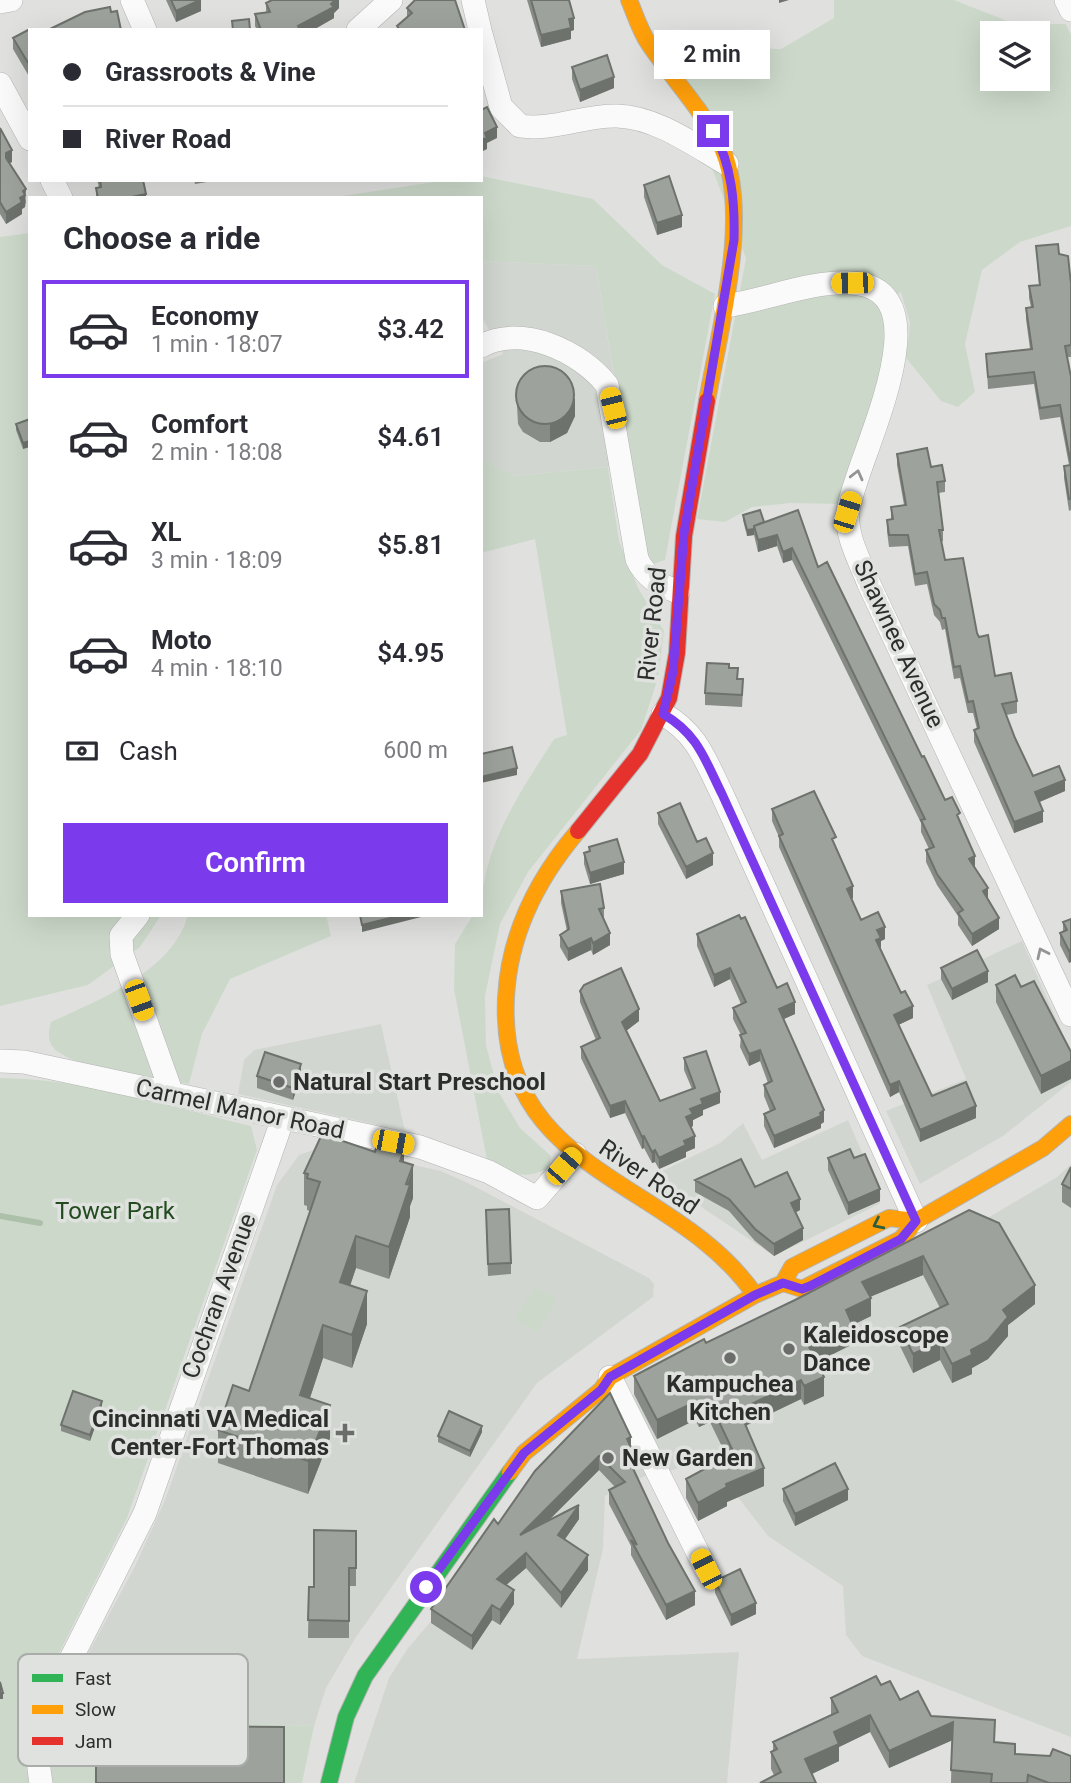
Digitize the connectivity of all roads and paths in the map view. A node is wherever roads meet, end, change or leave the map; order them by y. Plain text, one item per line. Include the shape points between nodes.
1 (11, 0) edge
2 (132, 0) edge
3 (391, 0) edge
4 (473, 0) edge
5 (629, 0) edge
6 (1066, 0) edge
7 (0, 2) edge
8 (1071, 10) edge
9 (144, 28) edge
10 (360, 28) edge
11 (480, 28) edge
12 (483, 40) edge
13 (0, 84) edge
14 (28, 135) edge
15 (727, 163) junction
16 (725, 306) junction
17 (483, 345) edge
18 (678, 592) junction
19 (663, 714) junction
20 (136, 917) edge
21 (1071, 1015) edge
22 (0, 1061) edge
23 (172, 1094) junction
24 (283, 1118) junction
25 (1071, 1124) edge
26 (575, 1153) junction
27 (916, 1221) junction
28 (783, 1283) junction
29 (755, 1295) junction
30 (600, 1376) junction
31 (536, 1421) dead end
32 (524, 1453) junction
33 (706, 1569) dead end
34 (74, 1654) edge
35 (329, 1783) edge

1 - 7 street
2 - 9 street
3 - 10 street
4 - 11 street
5 - 15 street, River Road via 647,42 704,117
6 - 8 street
12 - 15 street via 501,107 520,126 550,127 618,116 663,129
13 - 14 street
15 - 16 street, River Road via 735,217
16 - 18 street, River Road via 684,533
21 -> 16 street, Shawnee Avenue via 849,533 847,512 893,371 896,319 886,298 852,283
17 - 18 street via 516,336 545,343 596,372 607,385 637,559 642,570 659,584
18 - 19 street, River Road via 673,672
19 - 26 street, River Road via 632,767 560,853 535,892 510,959 505,1037 512,1072 524,1095
19 - 27 street via 684,726 693,738 722,794
20 - 23 street via 121,936 122,954
22 - 23 street, Carmel Manor Road via 24,1062
23 - 24 street, Carmel Manor Road
24 - 26 street, Carmel Manor Road via 458,1158 537,1198
24 - 34 street, Cochran Avenue via 145,1513
25 - 27 street via 1020,1162
26 - 29 street, River Road via 727,1258
27 -> 28 street via 889,1219 792,1266
27 - 28 street via 901,1239 810,1286 802,1289
28 - 29 street
29 - 30 street
30 - 32 street via 601,1390
30 - 33 street
31 - 32 street
32 - 35 street via 365,1676 346,1717

